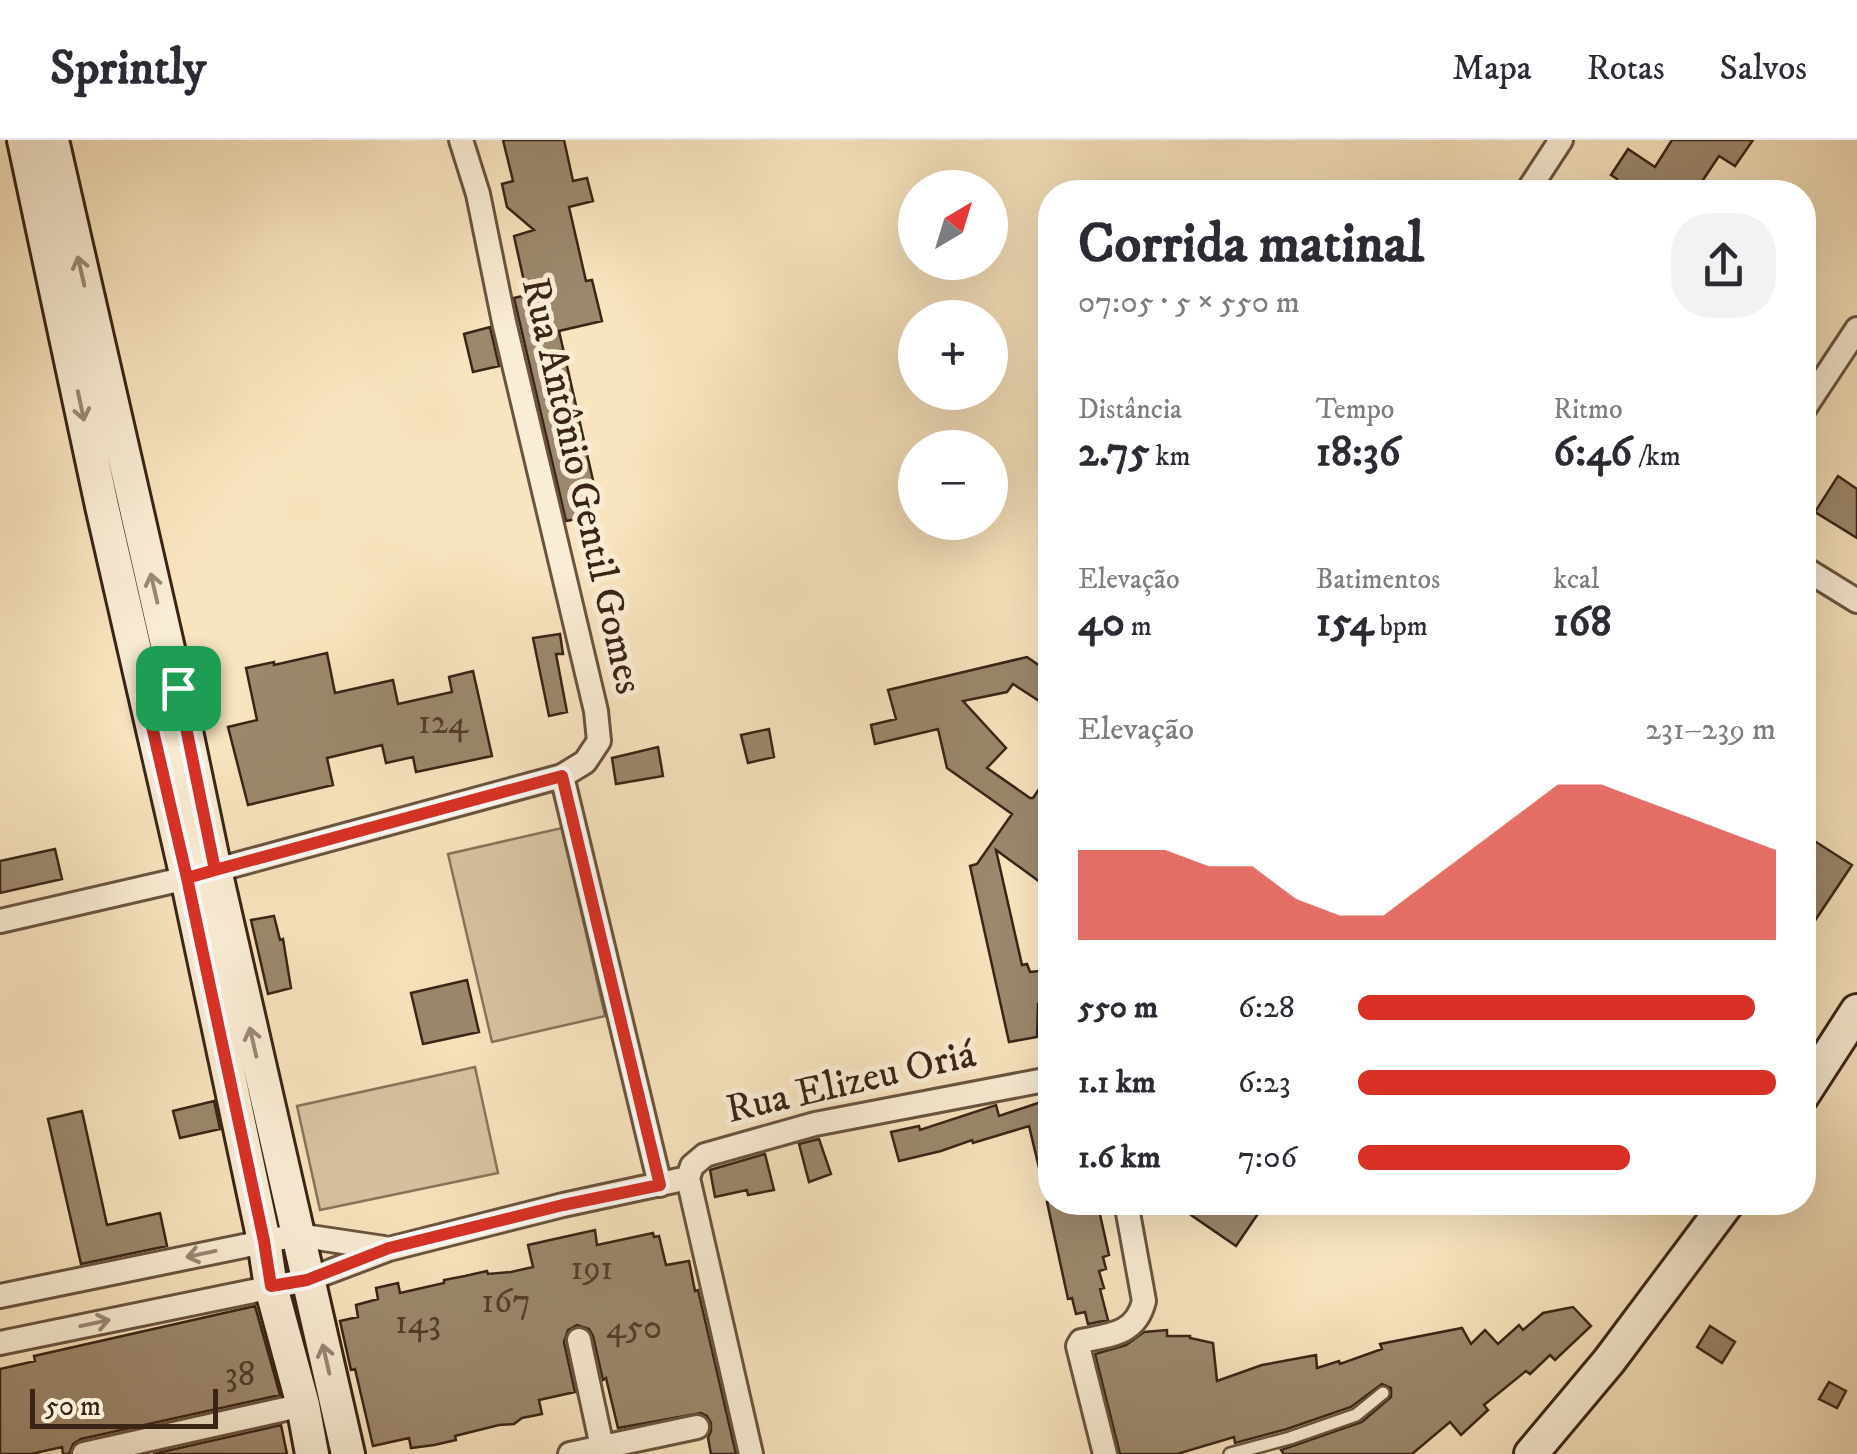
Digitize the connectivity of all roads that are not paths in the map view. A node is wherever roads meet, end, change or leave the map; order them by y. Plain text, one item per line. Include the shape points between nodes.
1 (24, 140) edge
2 (52, 140) edge
3 (460, 140) edge
4 (1561, 140) edge
5 (1536, 180) edge
6 (1857, 329) edge
7 (1816, 391) edge
8 (1816, 576) edge
9 (1857, 602) edge
10 (178, 688) junction
11 (145, 696) junction
12 (562, 776) junction
13 (201, 874) junction
14 (0, 920) edge
15 (1857, 1012) edge
16 (1816, 1075) edge
17 (1038, 1081) edge
18 (263, 1158) junction
19 (688, 1178) junction
20 (660, 1185) junction
21 (1128, 1215) edge
22 (1718, 1215) edge
23 (297, 1235) junction
24 (264, 1241) junction
25 (389, 1248) junction
26 (307, 1280) junction
27 (271, 1286) junction
28 (0, 1296) edge
29 (34, 1312) junction
30 (579, 1340) dead end
31 (0, 1343) edge
32 (1382, 1394) dead end
33 (304, 1405) junction
34 (697, 1427) dead end
35 (602, 1448) junction
36 (84, 1454) edge
37 (312, 1454) edge
38 (348, 1454) edge
39 (570, 1454) edge
40 (752, 1454) edge
41 (1105, 1454) edge
42 (1230, 1454) edge
43 (1531, 1454) edge

1 -> 11 street
10 -> 2 street
3 - 12 street, Rua Antônio Gentil Gomes via 596,710 599,741 585,762
4 - 5 street
6 - 7 street
8 - 9 street
10 - 11 street
10 - 13 street
11 - 13 street
12 - 13 street
12 - 20 street
13 - 14 street
13 - 18 street
15 - 16 street
17 - 19 street, Rua Elizeu Oriá via 815,1124 705,1155
18 - 23 street
18 - 24 street
19 - 20 street, Rua Elizeu Oriá
19 - 40 street
20 - 25 street, Rua Elizeu Oriá
21 - 41 street via 1142,1310 1127,1330 1078,1346
22 - 43 street
23 - 24 street, Rua Elizeu Oriá
23 - 25 street, Rua Elizeu Oriá
23 - 26 street
24 - 27 street
24 -> 29 street, Rua Elizeu Oriá
25 - 26 street, Rua Elizeu Oriá
26 - 27 street, Rua Elizeu Oriá
38 -> 26 street
29 -> 27 street, Rua Elizeu Oriá
27 - 33 street
28 - 29 street, Rua Elizeu Oriá
29 - 31 street, Rua Elizeu Oriá
30 - 35 street
32 - 42 lane via 1356,1416
33 - 36 street
33 - 37 street
34 - 35 street
35 - 39 street

